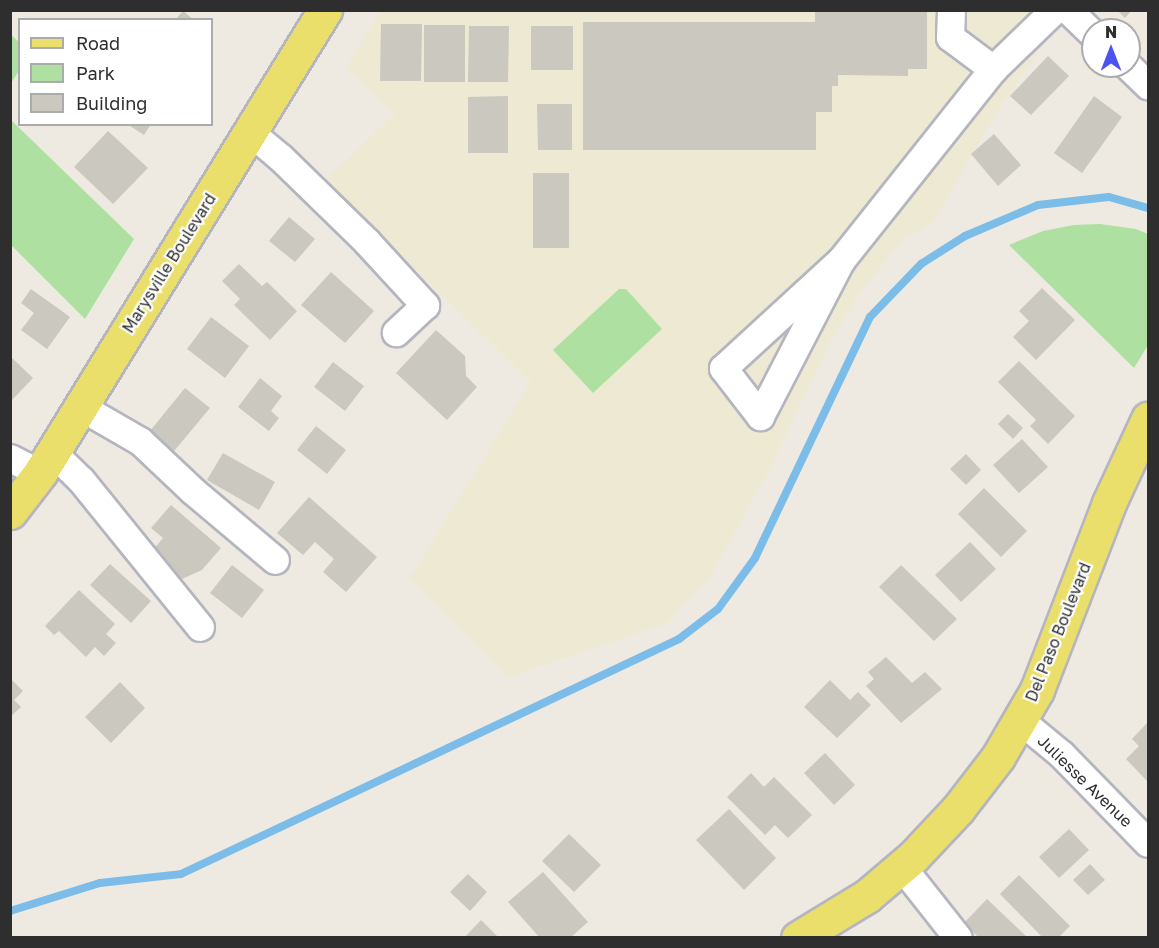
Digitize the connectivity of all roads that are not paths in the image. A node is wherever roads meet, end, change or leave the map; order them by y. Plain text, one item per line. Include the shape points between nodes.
1 (325, 10) edge
2 (951, 10) edge
3 (1054, 10) edge
4 (1068, 10) edge
5 (1081, 22) edge
6 (993, 69) junction
7 (250, 132) junction
8 (841, 260) junction
9 (396, 333) dead end
10 (81, 407) junction
11 (1149, 419) edge
12 (10, 458) edge
13 (47, 463) junction
14 (10, 512) edge
15 (275, 561) dead end
16 (200, 627) dead end
17 (1021, 721) junction
18 (1149, 843) edge
19 (902, 867) junction
20 (798, 938) edge
21 (958, 938) edge

1 - 7 main road, Marysville Boulevard
2 - 6 street via 950,37
3 - 6 street
4 - 5 street
6 - 8 street
7 - 9 street via 367,242 425,305
7 - 10 main road, Marysville Boulevard
8 - 8 street via 803,333 760,416 723,368
10 - 13 main road, Marysville Boulevard
10 - 15 street via 140,441
11 - 17 main road, Del Paso Boulevard via 1109,503 1053,654
12 - 13 street
13 - 14 main road, Marysville Boulevard
13 - 16 street via 81,480
17 - 18 street, Juliesse Avenue via 1061,754
17 - 19 main road, Del Paso Boulevard via 958,809
19 - 20 main road, Del Paso Boulevard via 867,896
19 - 21 street

